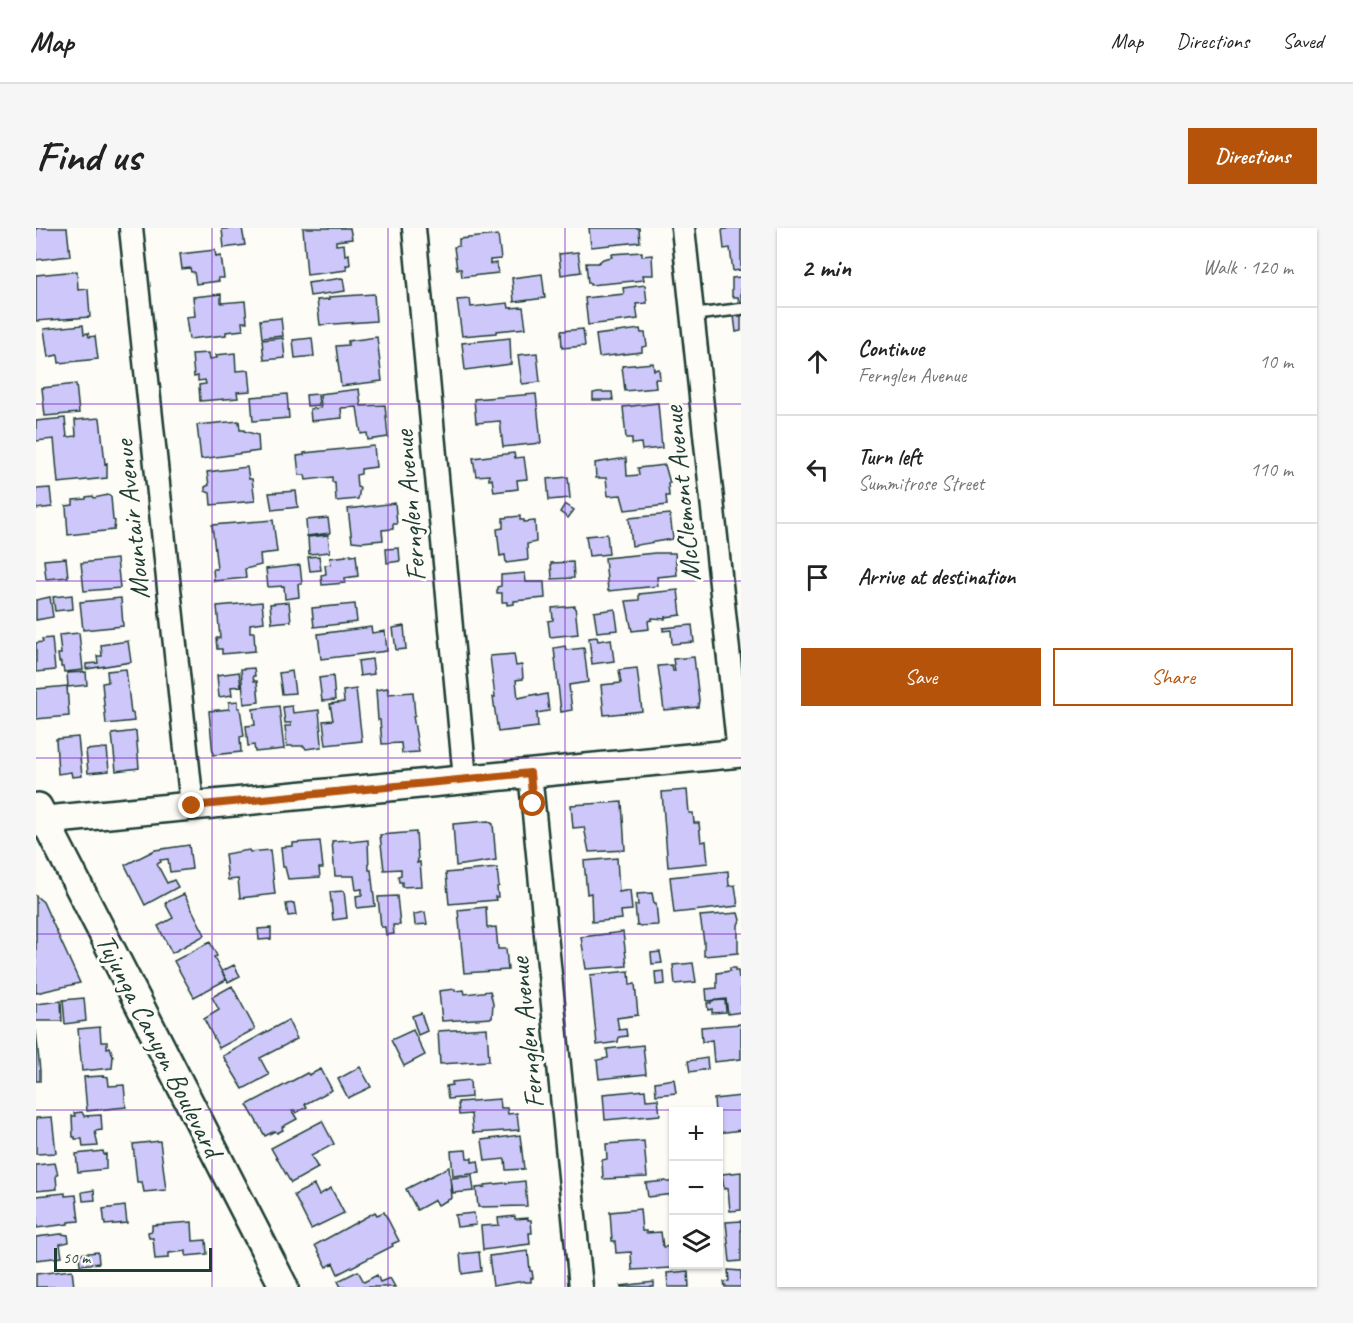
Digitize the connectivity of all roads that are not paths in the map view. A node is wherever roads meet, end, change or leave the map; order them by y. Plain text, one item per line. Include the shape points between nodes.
1 (131, 228) edge
2 (414, 228) edge
3 (683, 228) edge
4 (741, 309) edge
5 (692, 315) junction
6 (740, 753) edge
7 (530, 773) junction
8 (465, 779) junction
9 (192, 806) junction
10 (39, 815) edge
11 (285, 1287) edge
12 (581, 1287) edge

1 - 9 street, Mountair Avenue
2 - 8 street, Fernglen Avenue
3 - 5 street, McClemont Avenue
4 - 5 lane
5 - 6 street, McClemont Avenue
6 - 7 street
7 - 8 street
7 - 12 street, Fernglen Avenue
8 - 9 street
9 - 10 street
10 - 11 street, Tujunga Canyon Boulevard

